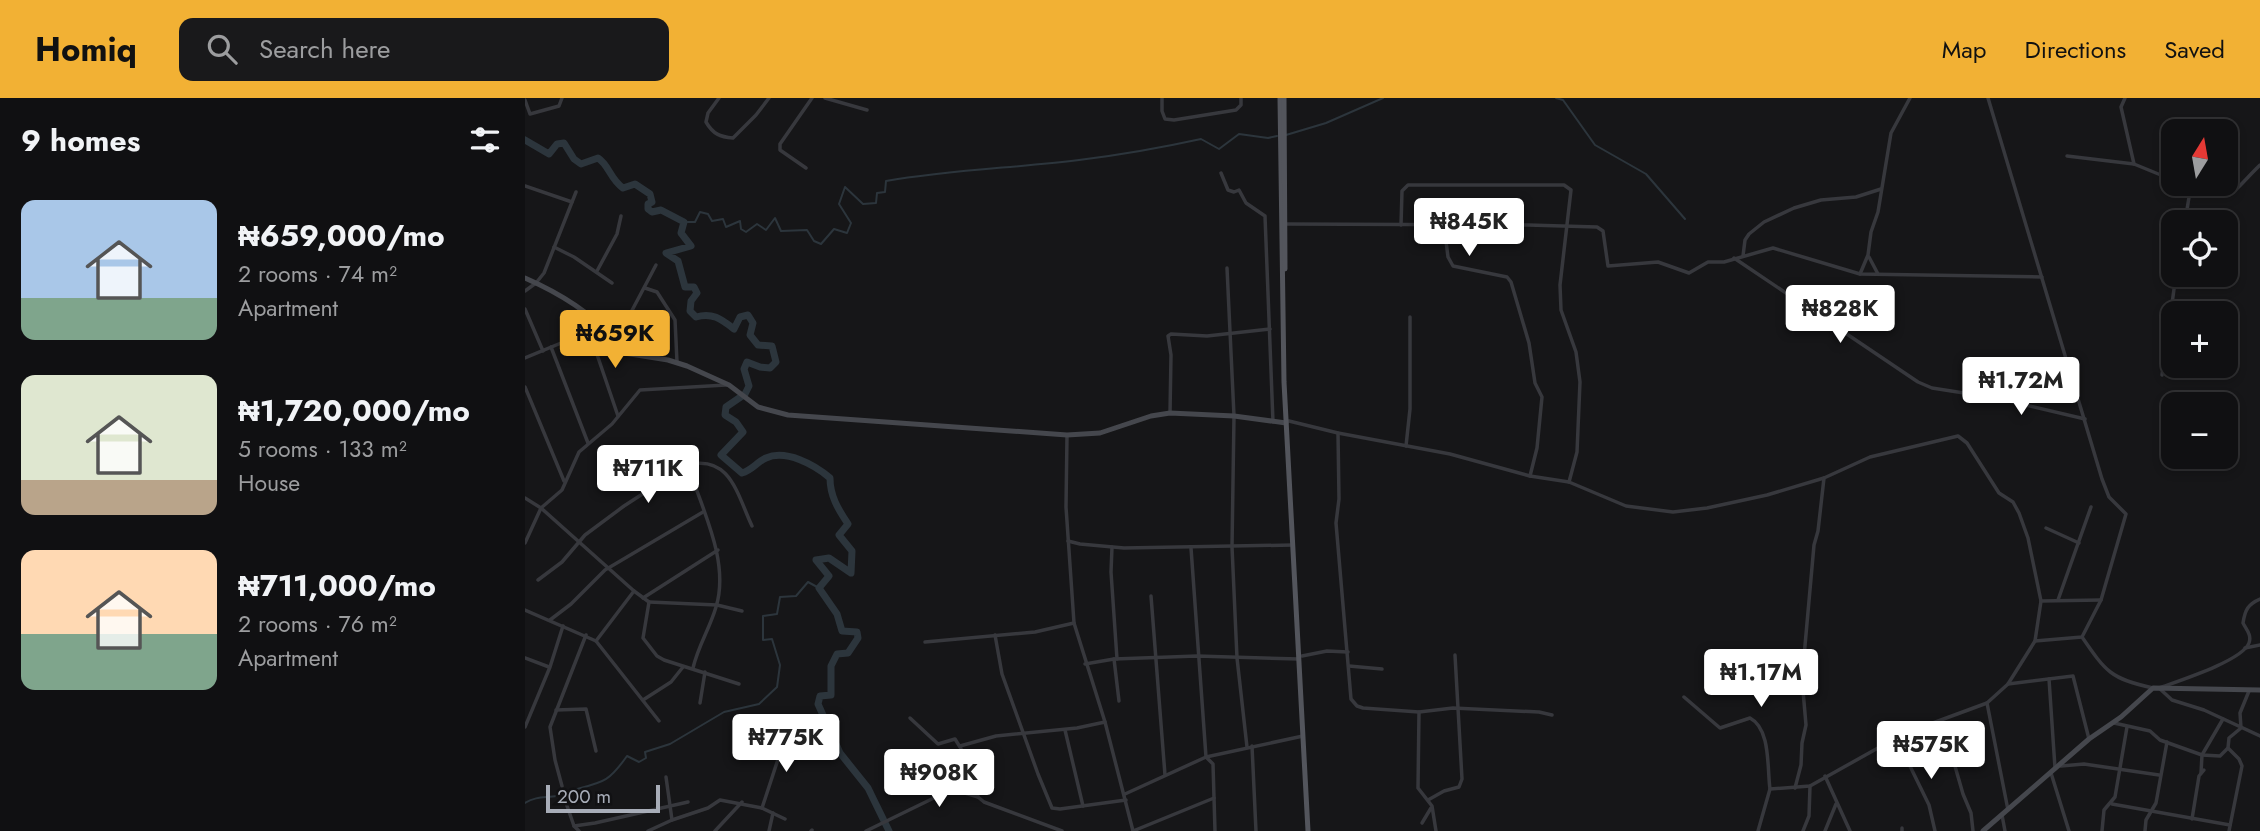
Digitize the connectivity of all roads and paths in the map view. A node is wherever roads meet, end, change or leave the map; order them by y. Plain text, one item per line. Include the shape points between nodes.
1 (562, 98) edge
2 (719, 98) edge
3 (769, 98) edge
4 (812, 98) edge
5 (825, 98) edge
6 (1162, 98) edge
7 (1241, 98) edge
8 (1282, 98) edge
9 (1910, 98) edge
10 (1988, 98) edge
11 (2125, 98) edge
12 (525, 100) edge
13 (867, 110) dead end
14 (2067, 156) dead end
15 (2133, 164) junction
16 (2260, 165) edge
17 (806, 168) dead end
18 (1221, 173) dead end
19 (2161, 175) edge
20 (525, 186) edge
21 (1881, 188) junction
22 (2238, 189) edge
23 (576, 192) dead end
24 (572, 202) junction
25 (621, 216) dead end
26 (1285, 224) junction
27 (1401, 225) junction
28 (1444, 225) junction
29 (1566, 226) junction
30 (554, 247) junction
31 (1868, 255) junction
32 (1743, 256) junction
33 (1734, 258) junction
34 (656, 265) dead end
35 (1227, 268) dead end
36 (597, 271) junction
37 (1860, 274) junction
38 (1878, 274) junction
39 (2042, 277) junction
40 (525, 278) edge
41 (536, 283) junction
42 (612, 283) dead end
43 (645, 288) junction
44 (525, 291) edge
45 (525, 309) edge
46 (1410, 317) dead end
47 (601, 326) junction
48 (1271, 329) junction
49 (589, 331) junction
50 (1230, 332) junction
51 (613, 338) junction
52 (551, 347) junction
53 (543, 351) junction
54 (525, 358) edge
55 (677, 362) junction
56 (729, 384) junction
57 (525, 387) edge
58 (1170, 413) junction
59 (618, 416) junction
60 (1234, 416) junction
61 (2085, 419) junction
62 (1273, 422) junction
63 (1287, 422) junction
64 (1338, 433) junction
65 (1067, 435) junction
66 (588, 443) junction
67 (1406, 446) junction
68 (687, 466) junction
69 (1530, 476) junction
70 (1824, 478) junction
71 (1569, 482) junction
72 (564, 483) junction
73 (525, 498) edge
74 (2091, 507) dead end
75 (541, 509) junction
76 (703, 512) junction
77 (751, 526) dead end
78 (2046, 528) dead end
79 (1068, 541) junction
80 (525, 542) edge
81 (577, 543) junction
82 (1080, 544) junction
83 (2080, 544) junction
84 (1293, 545) junction
85 (1112, 547) junction
86 (1232, 547) junction
87 (1191, 548) junction
88 (718, 550) junction
89 (1069, 550) junction
90 (1295, 565) junction
91 (609, 568) junction
92 (538, 580) dead end
93 (634, 591) junction
94 (1151, 596) dead end
95 (643, 598) junction
96 (2260, 599) edge
97 (2058, 600) junction
98 (2101, 600) junction
99 (2041, 601) junction
100 (649, 602) junction
101 (717, 605) junction
102 (525, 610) edge
103 (742, 611) dead end
104 (550, 620) junction
105 (1074, 623) junction
106 (563, 626) junction
107 (586, 635) junction
108 (995, 635) junction
109 (2082, 637) junction
110 (596, 641) junction
111 (2035, 641) junction
112 (925, 642) dead end
113 (2260, 645) edge
114 (2245, 648) junction
115 (1348, 652) junction
116 (1455, 655) dead end
117 (1197, 656) junction
118 (525, 658) edge
119 (1155, 658) junction
120 (1237, 658) junction
121 (1300, 658) junction
122 (1115, 659) junction
123 (1085, 664) junction
124 (1349, 666) junction
125 (550, 667) junction
126 (683, 667) junction
127 (693, 668) junction
128 (1382, 669) dead end
129 (705, 672) junction
130 (2049, 679) junction
131 (739, 684) dead end
132 (2008, 684) junction
133 (2156, 688) junction
134 (2260, 690) edge
135 (2249, 691) junction
136 (1683, 697) dead end
137 (643, 700) junction
138 (1119, 701) dead end
139 (525, 702) edge
140 (700, 703) dead end
141 (1987, 703) junction
142 (534, 706) junction
143 (1460, 709) junction
144 (557, 710) junction
145 (1419, 712) junction
146 (1552, 715) dead end
147 (911, 718) dead end
148 (2223, 719) junction
149 (659, 721) dead end
150 (1942, 721) junction
151 (1105, 722) junction
152 (2114, 723) junction
153 (525, 727) edge
154 (2127, 727) junction
155 (2241, 729) junction
156 (1065, 730) junction
157 (787, 732) dead end
158 (1023, 733) junction
159 (1903, 734) junction
160 (1303, 736) junction
161 (2260, 736) edge
162 (2089, 739) junction
163 (2167, 742) junction
164 (1249, 746) junction
165 (960, 747) junction
166 (2228, 748) junction
167 (596, 751) dead end
168 (2203, 755) junction
169 (1206, 757) junction
170 (2120, 768) junction
171 (2055, 769) junction
172 (1164, 775) junction
173 (2159, 775) junction
174 (1825, 776) junction
175 (666, 777) dead end
176 (562, 786) dead end
177 (1810, 786) junction
178 (1795, 788) junction
179 (1770, 789) junction
180 (1125, 794) junction
181 (978, 797) junction
182 (1214, 799) junction
183 (565, 800) dead end
184 (1126, 800) junction
185 (1428, 800) junction
186 (688, 802) dead end
187 (742, 802) junction
188 (1836, 804) junction
189 (2112, 804) junction
190 (1083, 806) junction
191 (1432, 806) junction
192 (669, 808) junction
193 (762, 808) junction
194 (2008, 810) junction
195 (2151, 812) junction
196 (773, 813) junction
197 (2001, 815) junction
198 (785, 819) dead end
199 (2193, 819) junction
200 (671, 820) junction
201 (1422, 823) dead end
202 (2231, 825) junction
203 (574, 826) junction
204 (579, 831) edge
205 (648, 831) edge
206 (715, 831) edge
207 (768, 831) edge
208 (866, 831) edge
209 (1062, 831) edge
210 (1133, 831) edge
211 (1215, 831) edge
212 (1255, 831) edge
213 (1310, 831) edge
214 (1436, 831) edge
215 (1758, 831) edge
216 (1803, 831) edge
217 (1825, 831) edge
218 (1850, 831) edge
219 (1935, 831) edge
220 (1973, 831) edge
221 (1983, 831) edge
222 (2005, 831) edge
223 (2069, 831) edge
224 (2102, 831) edge
225 (2145, 831) edge
226 (2229, 831) edge

1 - 12 street via 559,106 530,114
2 - 3 street via 706,122 713,132 733,138
4 - 17 street via 780,147
5 - 13 street
6 - 7 street via 1165,119 1174,120 1237,110
8 - 26 main road
8 - 63 main road
9 - 21 street via 1891,133
10 - 39 street
11 - 15 street via 2121,107
14 - 15 street
15 - 19 street
16 - 22 street
18 - 48 street via 1228,190 1239,190 1246,203 1265,216
20 - 24 street
21 - 31 street
21 - 32 street via 1856,197 1821,200 1774,217 1749,234
23 - 24 street
24 - 30 street
25 - 36 street via 617,234
26 - 27 street
26 - 63 main road
27 - 28 street
27 - 29 street via 1402,191 1408,185 1565,185 1572,197
28 - 29 street
28 - 69 street via 1453,266 1507,277 1511,282 1542,397
29 - 33 street via 1600,228 1610,267 1658,262 1689,273 1702,264
29 - 71 street via 1560,275 1562,310 1580,382 1577,452
30 - 36 street
30 - 41 street
31 - 37 street
31 - 38 street
32 - 33 street
32 - 37 street via 1779,248
33 - 61 street via 1918,382
34 - 43 street
35 - 50 street
36 - 42 street
37 - 38 street
38 - 39 street
39 - 61 street
40 - 41 street
41 - 44 street
41 - 47 street
43 - 51 street
43 - 55 street via 657,292 675,320
45 - 53 street
46 - 67 street
47 - 49 street
47 - 51 street
48 - 50 street
48 - 62 street
49 - 52 street
49 - 59 street
50 - 58 street via 1168,336
50 - 60 street
51 - 55 street via 628,355
52 - 53 street
52 - 66 street
53 - 54 street
55 - 56 street
56 - 59 street via 643,389
56 - 65 street via 758,407 788,415
57 - 72 street
58 - 60 street
58 - 65 street via 1100,433
59 - 66 street
60 - 62 street
60 - 86 street
61 - 98 street via 2105,490 2126,514
62 - 63 street
63 - 64 street
63 - 84 main road
63 - 90 main road
64 - 67 street
64 - 115 street via 1336,523
65 - 79 street
66 - 72 street via 574,459
67 - 69 street
68 - 76 street
68 - 77 street via 712,463 723,471
68 - 81 street
69 - 71 street
70 - 71 street via 1767,495 1673,512 1626,506
70 - 99 street via 1870,457 1963,438 1999,493 2013,502 2019,513
70 - 178 street via 1802,679 1807,725
72 - 75 street
73 - 75 street
74 - 83 street
75 - 80 street
75 - 81 street
76 - 88 street
76 - 91 street
78 - 83 street
79 - 82 street
79 - 89 street
81 - 91 street
81 - 92 street
82 - 85 street
82 - 89 street
83 - 97 street
84 - 86 street
84 - 90 main road
85 - 87 street
85 - 122 street
86 - 87 street
86 - 120 street
87 - 117 street
88 - 95 street
88 - 101 street
89 - 105 street
90 - 121 main road
91 - 93 street
91 - 104 street
93 - 95 street
93 - 110 street
94 - 119 street
95 - 100 street
96 - 114 street via 2245,610 2242,623 2250,635
97 - 98 street
97 - 99 street
98 - 109 street
99 - 111 street
100 - 101 street
100 - 126 street via 643,638 657,656
101 - 103 street
101 - 127 street
102 - 104 street
104 - 106 street
105 - 108 street
105 - 123 street
106 - 107 street
106 - 125 street
107 - 110 street
107 - 144 street
108 - 112 street
108 - 158 street via 1002,674
109 - 111 street
109 - 133 street via 2119,679
110 - 137 street
111 - 132 street
113 - 114 street
114 - 133 street via 2220,665
115 - 121 street via 1327,651
115 - 124 street
116 - 143 street
117 - 119 street
117 - 120 street
117 - 169 street
118 - 125 street
119 - 122 street
119 - 172 street
120 - 121 street
120 - 164 street
121 - 160 main road
121 - 213 main road
122 - 123 street
122 - 138 street
123 - 151 street
124 - 128 street
124 - 145 street via 1351,699 1357,706
125 - 142 street
126 - 127 street
126 - 137 street via 671,682
127 - 129 street
129 - 131 street
129 - 140 street
130 - 132 street
130 - 162 street via 2075,679
130 - 171 street
132 - 141 street
133 - 135 street
133 - 148 street via 2172,700
133 - 152 street
134 - 135 street
135 - 155 street via 2240,713
136 - 179 street via 1720,728 1750,718 1755,721 1766,744
137 - 149 street
139 - 142 street
141 - 150 street
141 - 194 street
142 - 153 street
143 - 145 street
143 - 146 street
143 - 185 street via 1462,779 1459,787
144 - 167 street via 586,709
144 - 176 street via 550,727
145 - 185 street via 1418,788
147 - 165 street via 938,744 955,739
148 - 155 street
148 - 168 street
150 - 159 street
150 - 220 street
151 - 156 street
151 - 180 street
152 - 154 street
152 - 162 street
154 - 163 street via 2151,732
154 - 170 street
155 - 161 street
155 - 166 street via 2229,738
156 - 158 street
156 - 190 street
157 - 193 street
158 - 165 street
158 - 190 street via 1052,808
159 - 174 street
159 - 219 street via 1908,762 1929,805
160 - 164 street
160 - 213 main road
162 - 171 street
163 - 168 street
163 - 173 street
164 - 169 street
164 - 212 street
165 - 181 street
166 - 168 street via 2220,756
166 - 202 street via 2242,766
168 - 199 street
169 - 172 street
169 - 182 street via 1213,764
170 - 171 street via 2084,764
170 - 173 street
170 - 189 street
171 - 194 street
171 - 223 street
172 - 180 street
173 - 195 street
174 - 177 street
174 - 188 street
175 - 192 street
177 - 178 street
177 - 216 street via 1809,816
178 - 179 street
179 - 215 street
180 - 184 street
181 - 208 street via 955,790
181 - 209 street
182 - 210 street
182 - 211 street
183 - 203 street
184 - 190 street
184 - 210 street
185 - 191 street
186 - 192 street
187 - 193 street
187 - 200 street via 720,800
187 - 206 street
188 - 217 street
188 - 218 street
189 - 195 street
189 - 224 street via 2105,809
191 - 201 street
191 - 214 street
192 - 200 street
192 - 203 street
193 - 196 street
194 - 197 street
195 - 199 street
195 - 225 street
196 - 198 street
196 - 207 street
197 - 221 street
197 - 222 street
199 - 202 street
200 - 205 street
202 - 226 street
203 - 204 street

